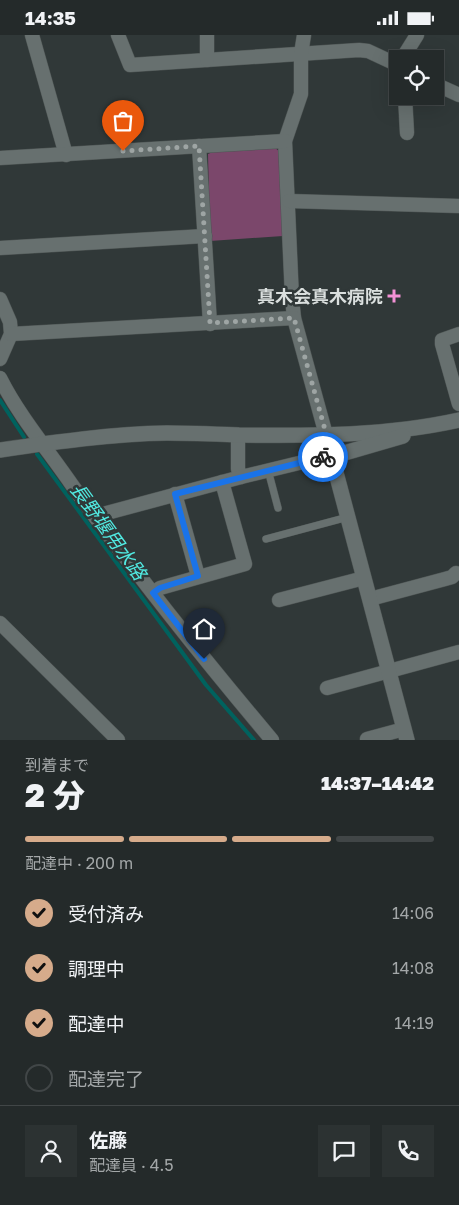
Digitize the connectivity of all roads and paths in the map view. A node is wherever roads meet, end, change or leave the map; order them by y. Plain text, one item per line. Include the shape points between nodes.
1 (32, 35) edge
2 (118, 35) edge
3 (207, 35) edge
4 (304, 35) edge
5 (417, 35) edge
6 (408, 50) edge
7 (301, 54) junction
8 (207, 60) junction
9 (389, 61) edge
10 (444, 88) edge
11 (459, 95) edge
12 (405, 105) edge
13 (407, 133) dead end
14 (285, 141) junction
15 (199, 146) junction
16 (66, 155) junction
17 (0, 158) edge
18 (289, 201) junction
19 (459, 206) edge
20 (204, 236) junction
21 (0, 248) edge
22 (0, 299) edge
23 (294, 318) junction
24 (210, 323) junction
25 (12, 334) junction
26 (459, 334) edge
27 (0, 359) edge
28 (0, 378) edge
29 (459, 404) edge
30 (459, 420) edge
31 (433, 426) junction
32 (238, 435) junction
33 (326, 435) junction
34 (43, 443) junction
35 (0, 450) edge
36 (332, 455) junction
37 (268, 470) junction
38 (241, 477) junction
39 (222, 482) junction
40 (175, 494) junction
41 (278, 508) dead end
42 (348, 517) junction
43 (96, 518) junction
44 (266, 539) dead end
45 (456, 573) dead end
46 (198, 576) junction
47 (364, 577) junction
48 (153, 593) junction
49 (370, 599) junction
50 (279, 600) dead end
51 (0, 623) edge
52 (459, 652) edge
53 (389, 672) junction
54 (327, 688) dead end
55 (406, 734) edge
56 (367, 739) dead end
57 (118, 740) edge
58 (272, 740) edge

1 - 16 street
2 - 8 street via 130,65
3 - 8 street
4 - 7 street
5 - 6 street
7 - 8 street
7 - 9 street via 359,50
7 - 14 street via 301,94
10 - 11 street
12 - 13 street
14 - 15 street
14 - 18 street
15 - 16 street
15 - 20 street
16 - 17 street
18 - 19 street
18 - 23 street
20 - 21 street
20 - 24 street
22 - 25 street
23 - 24 street
23 - 33 street
24 - 25 street
25 - 27 street
26 - 29 street via 442,340
28 - 34 street
30 - 31 street
31 - 33 street
31 - 36 street
32 - 33 street
32 - 34 street via 138,434
32 - 38 street
33 - 36 street
34 - 35 street
34 - 43 street
36 - 37 street
36 - 42 street
37 - 38 street
37 - 41 lane
38 - 39 street
39 - 40 street
39 - 46 street via 246,564
40 - 43 street
40 - 46 street
42 - 44 lane
42 - 47 street
43 - 48 street
45 - 49 street via 452,577
46 - 48 street
47 - 49 street
47 - 50 street
48 - 58 street
49 - 53 street
51 - 57 street
52 - 53 street
53 - 54 street
53 - 55 street
55 - 56 street

